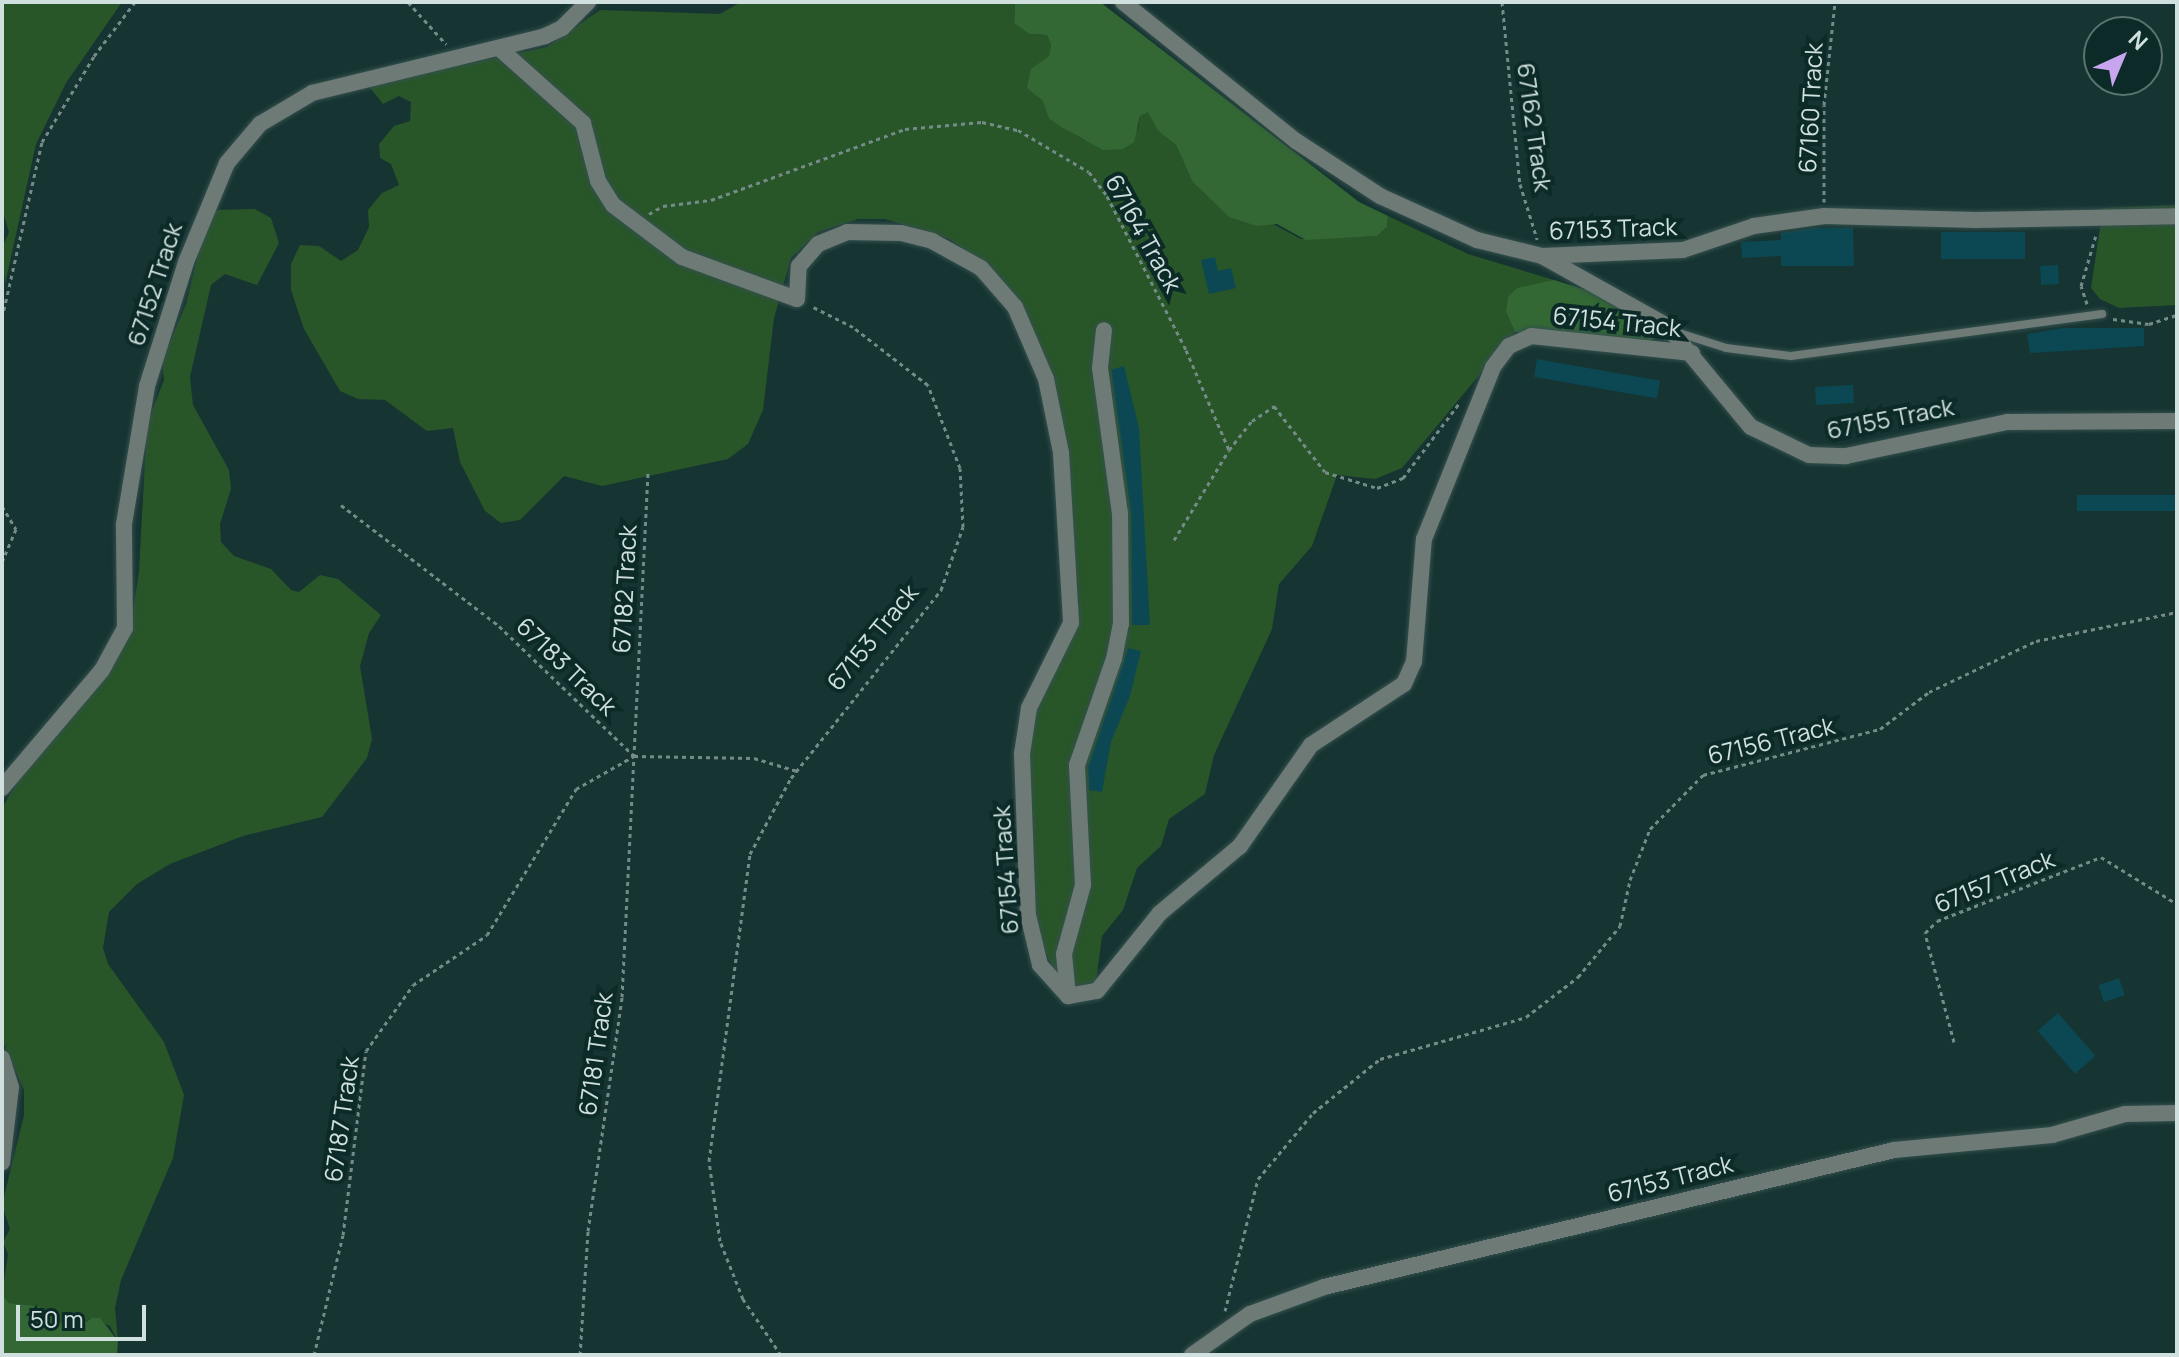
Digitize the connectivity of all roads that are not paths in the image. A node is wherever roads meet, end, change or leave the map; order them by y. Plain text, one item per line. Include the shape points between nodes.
1 (588, 2) edge
2 (1123, 2) edge
3 (499, 48) junction
4 (2177, 216) edge
5 (1542, 256) junction
6 (2102, 314) road end
7 (1104, 330) dead end
8 (1675, 332) junction
9 (1692, 353) junction
10 (2177, 421) edge
11 (2, 788) edge
12 (1068, 996) junction
13 (2, 1058) edge
14 (2177, 1113) edge
15 (2, 1162) edge
16 (1193, 1355) edge

1 - 3 street, 67152 Track via 562,28
2 - 5 street, 67153 Track via 1296,141 1380,196 1477,240
3 - 11 street, 67152 Track via 312,93 260,124 227,163 190,249 147,386 124,524 125,628 102,670
3 - 12 street, 67154 Track via 575,113 589,133 604,192 632,224 682,257 797,299 799,266 818,244 847,232 901,233 932,241 981,268 1002,288 1031,339 1056,415 1072,599 1066,639 1038,687 1024,729 1028,915 1040,965
4 - 5 street, 67153 Track via 1824,216 1754,226 1683,250
5 - 8 street, 67155 Track
6 - 8 lane via 1791,356 1726,348
7 - 12 street via 1100,368 1120,514 1121,624 1077,765 1083,885 1064,954
8 - 9 street, 67155 Track
9 - 10 street, 67155 Track via 1720,395 1751,427 1809,455 1846,456 2008,422
9 - 12 street, 67154 Track via 1531,336 1509,346 1493,367 1424,539 1414,662 1404,684 1311,745 1240,846 1160,913 1097,991
13 - 15 street via 11,1087
14 - 16 street, 67153 Track via 2125,1114 2052,1135 1894,1150 1324,1287 1221,1331

